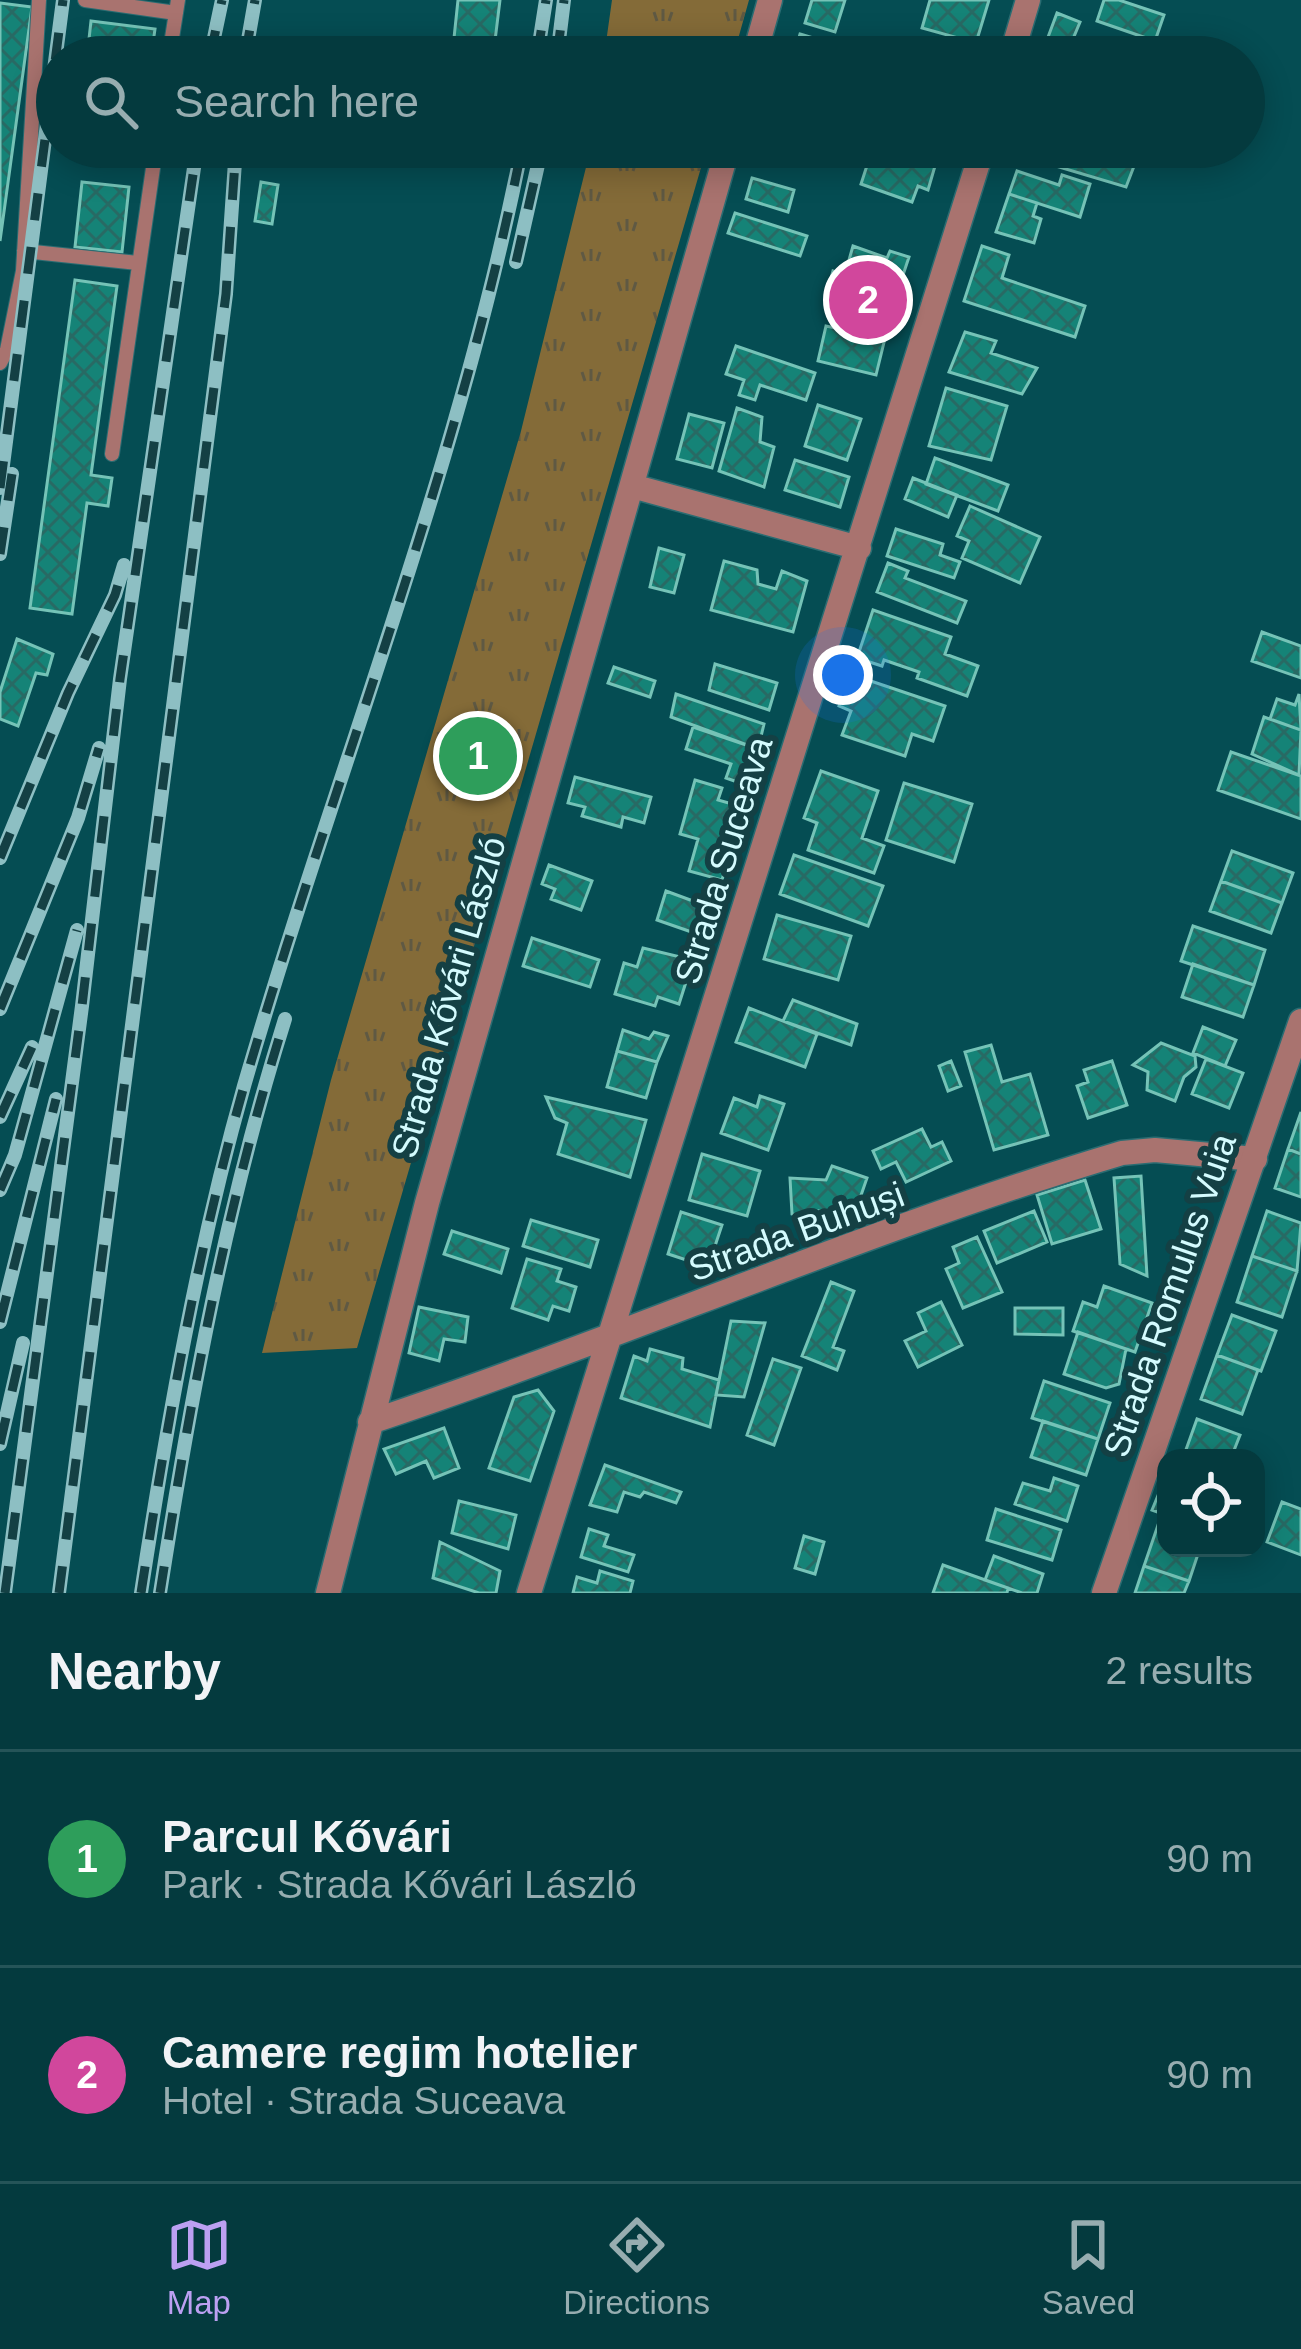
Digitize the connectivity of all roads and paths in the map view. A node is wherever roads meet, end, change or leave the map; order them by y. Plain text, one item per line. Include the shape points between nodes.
1 (39, 0) edge
2 (85, 0) edge
3 (770, 0) edge
4 (1028, 0) edge
5 (177, 7) edge
6 (37, 36) edge
7 (760, 36) edge
8 (1017, 36) edge
9 (36, 50) edge
10 (153, 168) edge
11 (722, 168) edge
12 (977, 168) edge
13 (24, 251) junction
14 (138, 263) junction
15 (0, 363) edge
16 (112, 454) dead end
17 (632, 486) junction
18 (859, 548) junction
19 (1301, 1021) edge
20 (1255, 1160) junction
21 (611, 1338) junction
22 (370, 1421) junction
23 (328, 1593) edge
24 (530, 1593) edge
25 (1104, 1593) edge

1 - 6 lane
2 - 5 lane
3 - 7 street
4 - 8 street
9 - 13 lane
10 - 14 lane
11 - 17 street, Strada Kővári László
12 - 18 street, Strada Suceava
13 - 14 lane
13 - 15 lane
14 - 16 lane
17 - 18 street
17 - 22 street, Strada Kővári László
18 - 21 street, Strada Suceava
19 - 20 street, Strada Romulus Vuia
20 - 21 street, Strada Buhuși via 1122,1153
20 - 25 street, Strada Romulus Vuia
21 - 22 street, Strada Buhuși
21 - 24 street, Strada Suceava
22 - 23 street, Strada Kővári László

